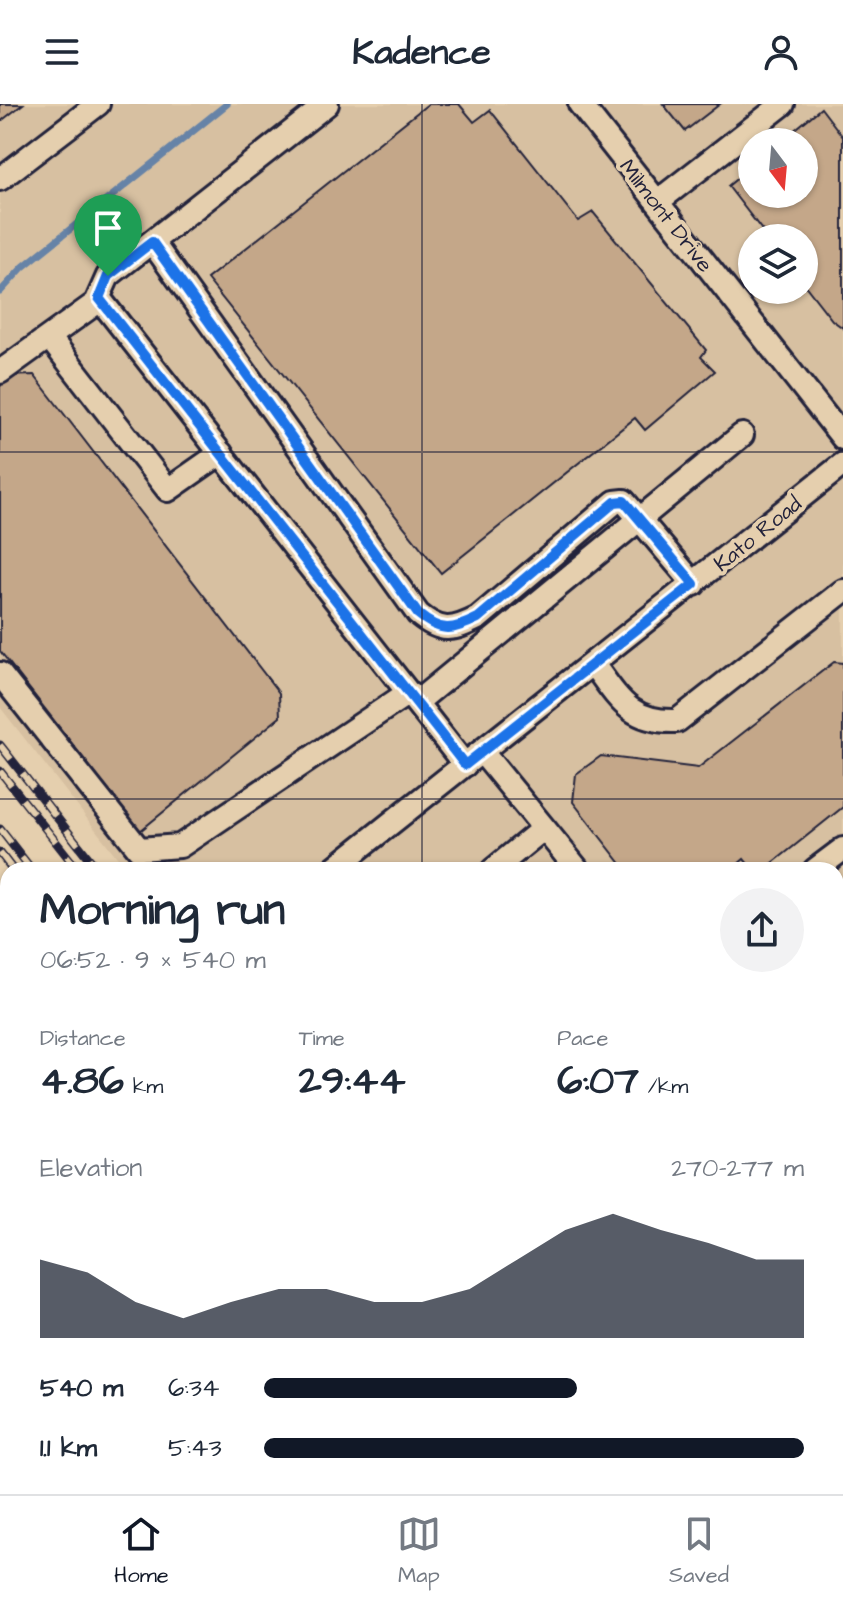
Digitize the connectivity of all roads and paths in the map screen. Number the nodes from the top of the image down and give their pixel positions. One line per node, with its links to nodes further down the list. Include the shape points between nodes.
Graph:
1 (98, 104): 5 (street)
2 (327, 104): 7 (street)
3 (580, 104): 6 (street, Milmont Drive)
4 (783, 104): 6 (street)
5 (0, 179)
6 (657, 202): 12 (street, Milmont Drive)
7 (152, 242): 8 (street, via 108,276); 15 (street, via 409,602 433,627 459,628 478,618 615,502 624,501)
8 (99, 298): 9 (street); 13 (street)
9 (49, 337): 10 (street); 13 (street, via 168,490)
10 (0, 372)
11 (742, 435): 15 (street)
12 (843, 438)
13 (221, 453): 20 (street)
14 (843, 464): 16 (street, Kato Road)
15 (641, 519): 16 (street); 20 (street, via 423,697)
16 (694, 584): 18 (street, Kato Road)
17 (843, 591): 18 (street, via 677,721 642,718 621,703)
18 (593, 664): 21 (street, Kato Road)
19 (0, 674): 20 (street, via 139,849 180,846 402,697)
20 (413, 697): 21 (street)
21 (474, 758): 22 (street); 24 (street, Kato Road)
22 (544, 828): 25 (street); 26 (street)
23 (843, 849): 27 (street)
24 (342, 862)
25 (503, 862)
26 (572, 862)
27 (826, 862)

